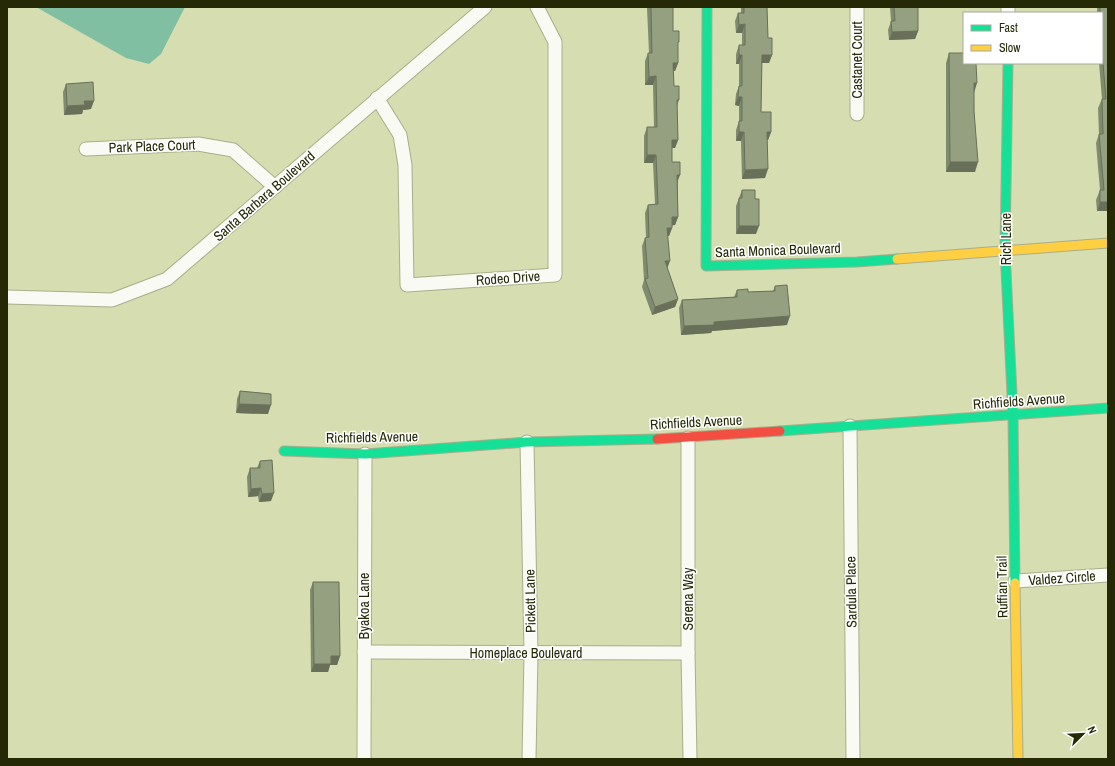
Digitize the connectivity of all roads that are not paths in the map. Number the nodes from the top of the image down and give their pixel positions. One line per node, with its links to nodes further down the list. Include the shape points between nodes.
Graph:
1 (485, 7): 6 (street, Santa Barbara Boulevard)
2 (537, 7): 6 (street, Rodeo Drive, via 555,42 555,275 407,285 405,165 400,135)
3 (707, 7): 11 (street, Santa Monica Boulevard, via 706,266 857,262)
4 (857, 7): 7 (street, Castanet Court)
5 (1008, 64): 11 (street, Rich Lane)
6 (377, 98): 9 (street, Santa Barbara Boulevard)
7 (857, 114)
8 (86, 149): 9 (street, Park Place Court, via 198,144 233,150)
9 (275, 187): 12 (street, Santa Barbara Boulevard, via 166,278 112,300)
10 (1108, 243): 11 (street, Santa Monica Boulevard)
11 (1005, 250): 14 (street, Rich Lane)
12 (7, 297)
13 (1108, 408): 14 (street, Richfields Avenue)
14 (1013, 415): 15 (street, Richfields Avenue); 21 (street, Ruffian Trail)
15 (850, 426): 16 (street, Richfields Avenue); 28 (street, Sardula Place)
16 (688, 438): 17 (street, Richfields Avenue); 24 (street, Serena Way)
17 (527, 442): 19 (street, Richfields Avenue); 23 (street, Pickett Lane)
18 (284, 451): 19 (street, Richfields Avenue)
19 (365, 454): 22 (street, Byakoa Lane)
20 (1108, 575): 21 (street, Valdez Circle)
21 (1016, 580): 29 (street, Ruffian Trail)
22 (364, 652): 23 (street, Homeplace Boulevard); 25 (street, Byakoa Lane)
23 (531, 653): 24 (street, Homeplace Boulevard); 26 (street, Pickett Lane)
24 (688, 653): 27 (street, Serena Way)
25 (364, 759)
26 (529, 759)
27 (690, 759)
28 (853, 759)
29 (1018, 759)

